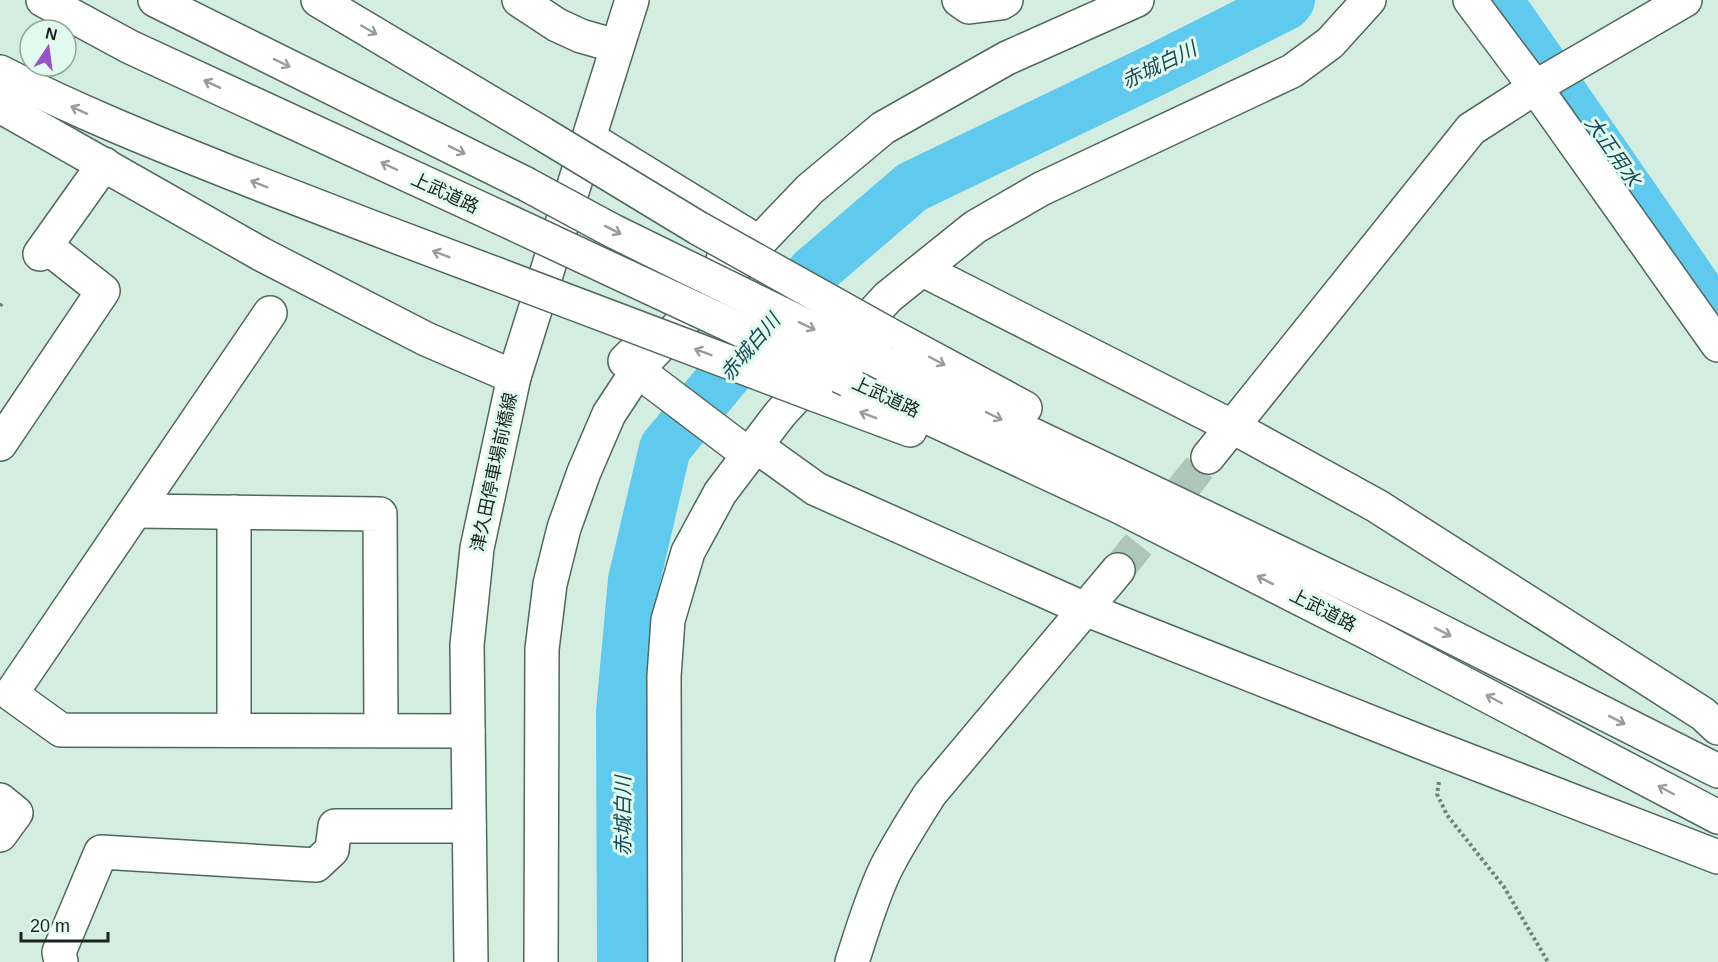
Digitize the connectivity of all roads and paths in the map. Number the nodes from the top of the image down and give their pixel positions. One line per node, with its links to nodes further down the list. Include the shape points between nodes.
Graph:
1 (43, 0): 28 (main road, 上武道路, one-way to 1, bridge, via 130,47)
2 (155, 0): 21 (main road, 上武道路, one-way to 21, bridge, via 613,231)
3 (318, 0): 21 (main road, one-way to 21, bridge, via 698,228)
4 (519, 0): 12 (main road, via 556,25)
5 (632, 0): 12 (main road, 津久田停車場前橋線)
6 (959, 0): 7 (main road, via 969,7)
7 (1006, 0)
8 (1137, 0): 22 (main road, via 1007,58 883,128 810,189)
9 (1369, 0): 18 (main road, via 1330,43 1292,71 1041,189 975,227)
10 (1470, 0): 14 (main road)
11 (1685, 0): 14 (main road)
12 (616, 46): 16 (main road, 津久田停車場前橋線)
13 (0, 72): 28 (main road, one-way to 13, bridge, via 338,215 92,116)
14 (1540, 84): 20 (main road); 24 (main road, via 1471,129)
15 (0, 106): 17 (main road)
16 (589, 138): 22 (main road, via 747,235 625,361); 23 (main road, 津久田停車場前橋線)
17 (104, 164): 23 (main road, via 345,298); 25 (main road, via 43,250 103,291)
18 (923, 270): 24 (main road); 26 (main road, via 888,297)
19 (270, 313): 29 (main road)
20 (1718, 345)
21 (885, 348): 39 (main road, 上武道路, one-way to 39)
22 (641, 372): 26 (main road); 47 (main road, via 609,414 584,472 550,584 542,649)
23 (514, 377): 37 (main road, 津久田停車場前橋線, via 477,548 467,645)
24 (1233, 427): 27 (main road); 34 (main road, via 1377,506 1703,714)
25 (0, 444)
26 (747, 449): 32 (main road, via 816,489); 48 (main road, via 688,552 668,620 664,676)
27 (1208, 457)
28 (1120, 507): 41 (main road, 上武道路, one-way to 28, via 1372,634)
29 (136, 511): 30 (main road); 33 (main road)
30 (234, 512): 35 (main road); 36 (main road, via 380,514)
31 (1118, 570): 32 (main road)
32 (1085, 609): 38 (main road); 49 (main road, via 930,794 884,872)
33 (5, 703): 35 (main road, via 61,730)
34 (1718, 728)
35 (234, 730): 36 (main road)
36 (381, 730): 37 (main road)
37 (468, 730): 42 (main road, 津久田停車場前橋線)
38 (1444, 752): 44 (main road); 50 (path, via 1437,794 1447,815 1504,887)
39 (1718, 771)
40 (0, 800): 43 (main road, via 16,813)
41 (1718, 817)
42 (469, 826): 45 (main road, via 335,826 332,850 316,865 101,852 59,952); 46 (main road, 津久田停車場前橋線)
43 (0, 835)
44 (1718, 857)
45 (61, 962)
46 (471, 962)
47 (541, 962)
48 (665, 962)
49 (852, 962)
50 (1548, 962)

